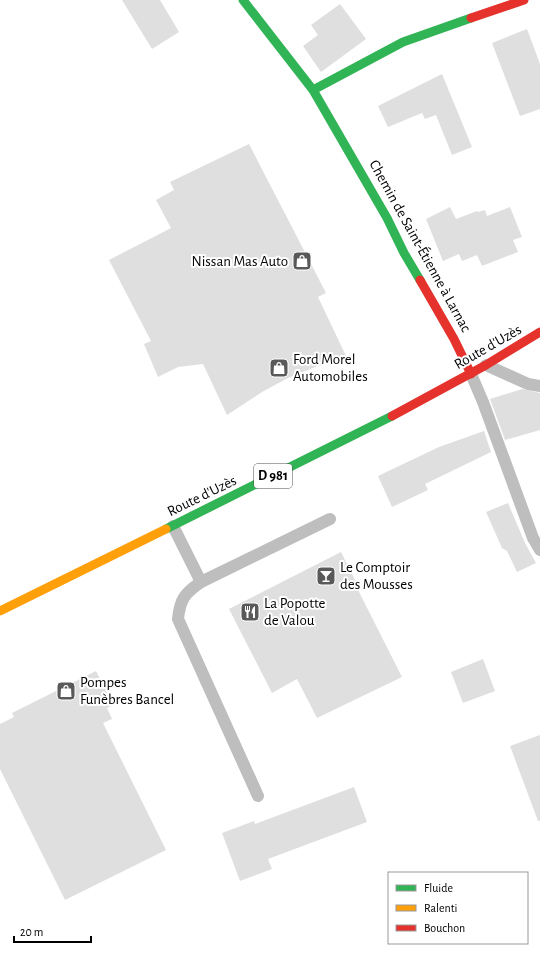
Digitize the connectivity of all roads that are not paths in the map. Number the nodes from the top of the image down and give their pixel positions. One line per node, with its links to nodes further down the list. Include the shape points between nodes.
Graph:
1 (243, 0): 3 (street, Chemin de Saint-Étienne à Larnac)
2 (524, 0): 3 (street, via 403,42)
3 (313, 90): 6 (street, Chemin de Saint-Étienne à Larnac, via 387,218)
4 (540, 332): 5 (street, Route d'Uzès / D 981)
5 (486, 365): 6 (street, Route d'Uzès / D 981); 7 (lane, via 528,384)
6 (471, 374): 9 (street, Route d'Uzès / D 981, via 411,407); 10 (lane, Chemin de Saint-Étienne à Larnac, via 533,538)
7 (540, 386)
8 (330, 519): 11 (lane)
9 (173, 526): 11 (lane); 12 (street, Route d'Uzès / D 981)
10 (540, 550)
11 (201, 582): 13 (lane, via 188,591 179,606 178,619)
12 (0, 611)
13 (258, 796)

